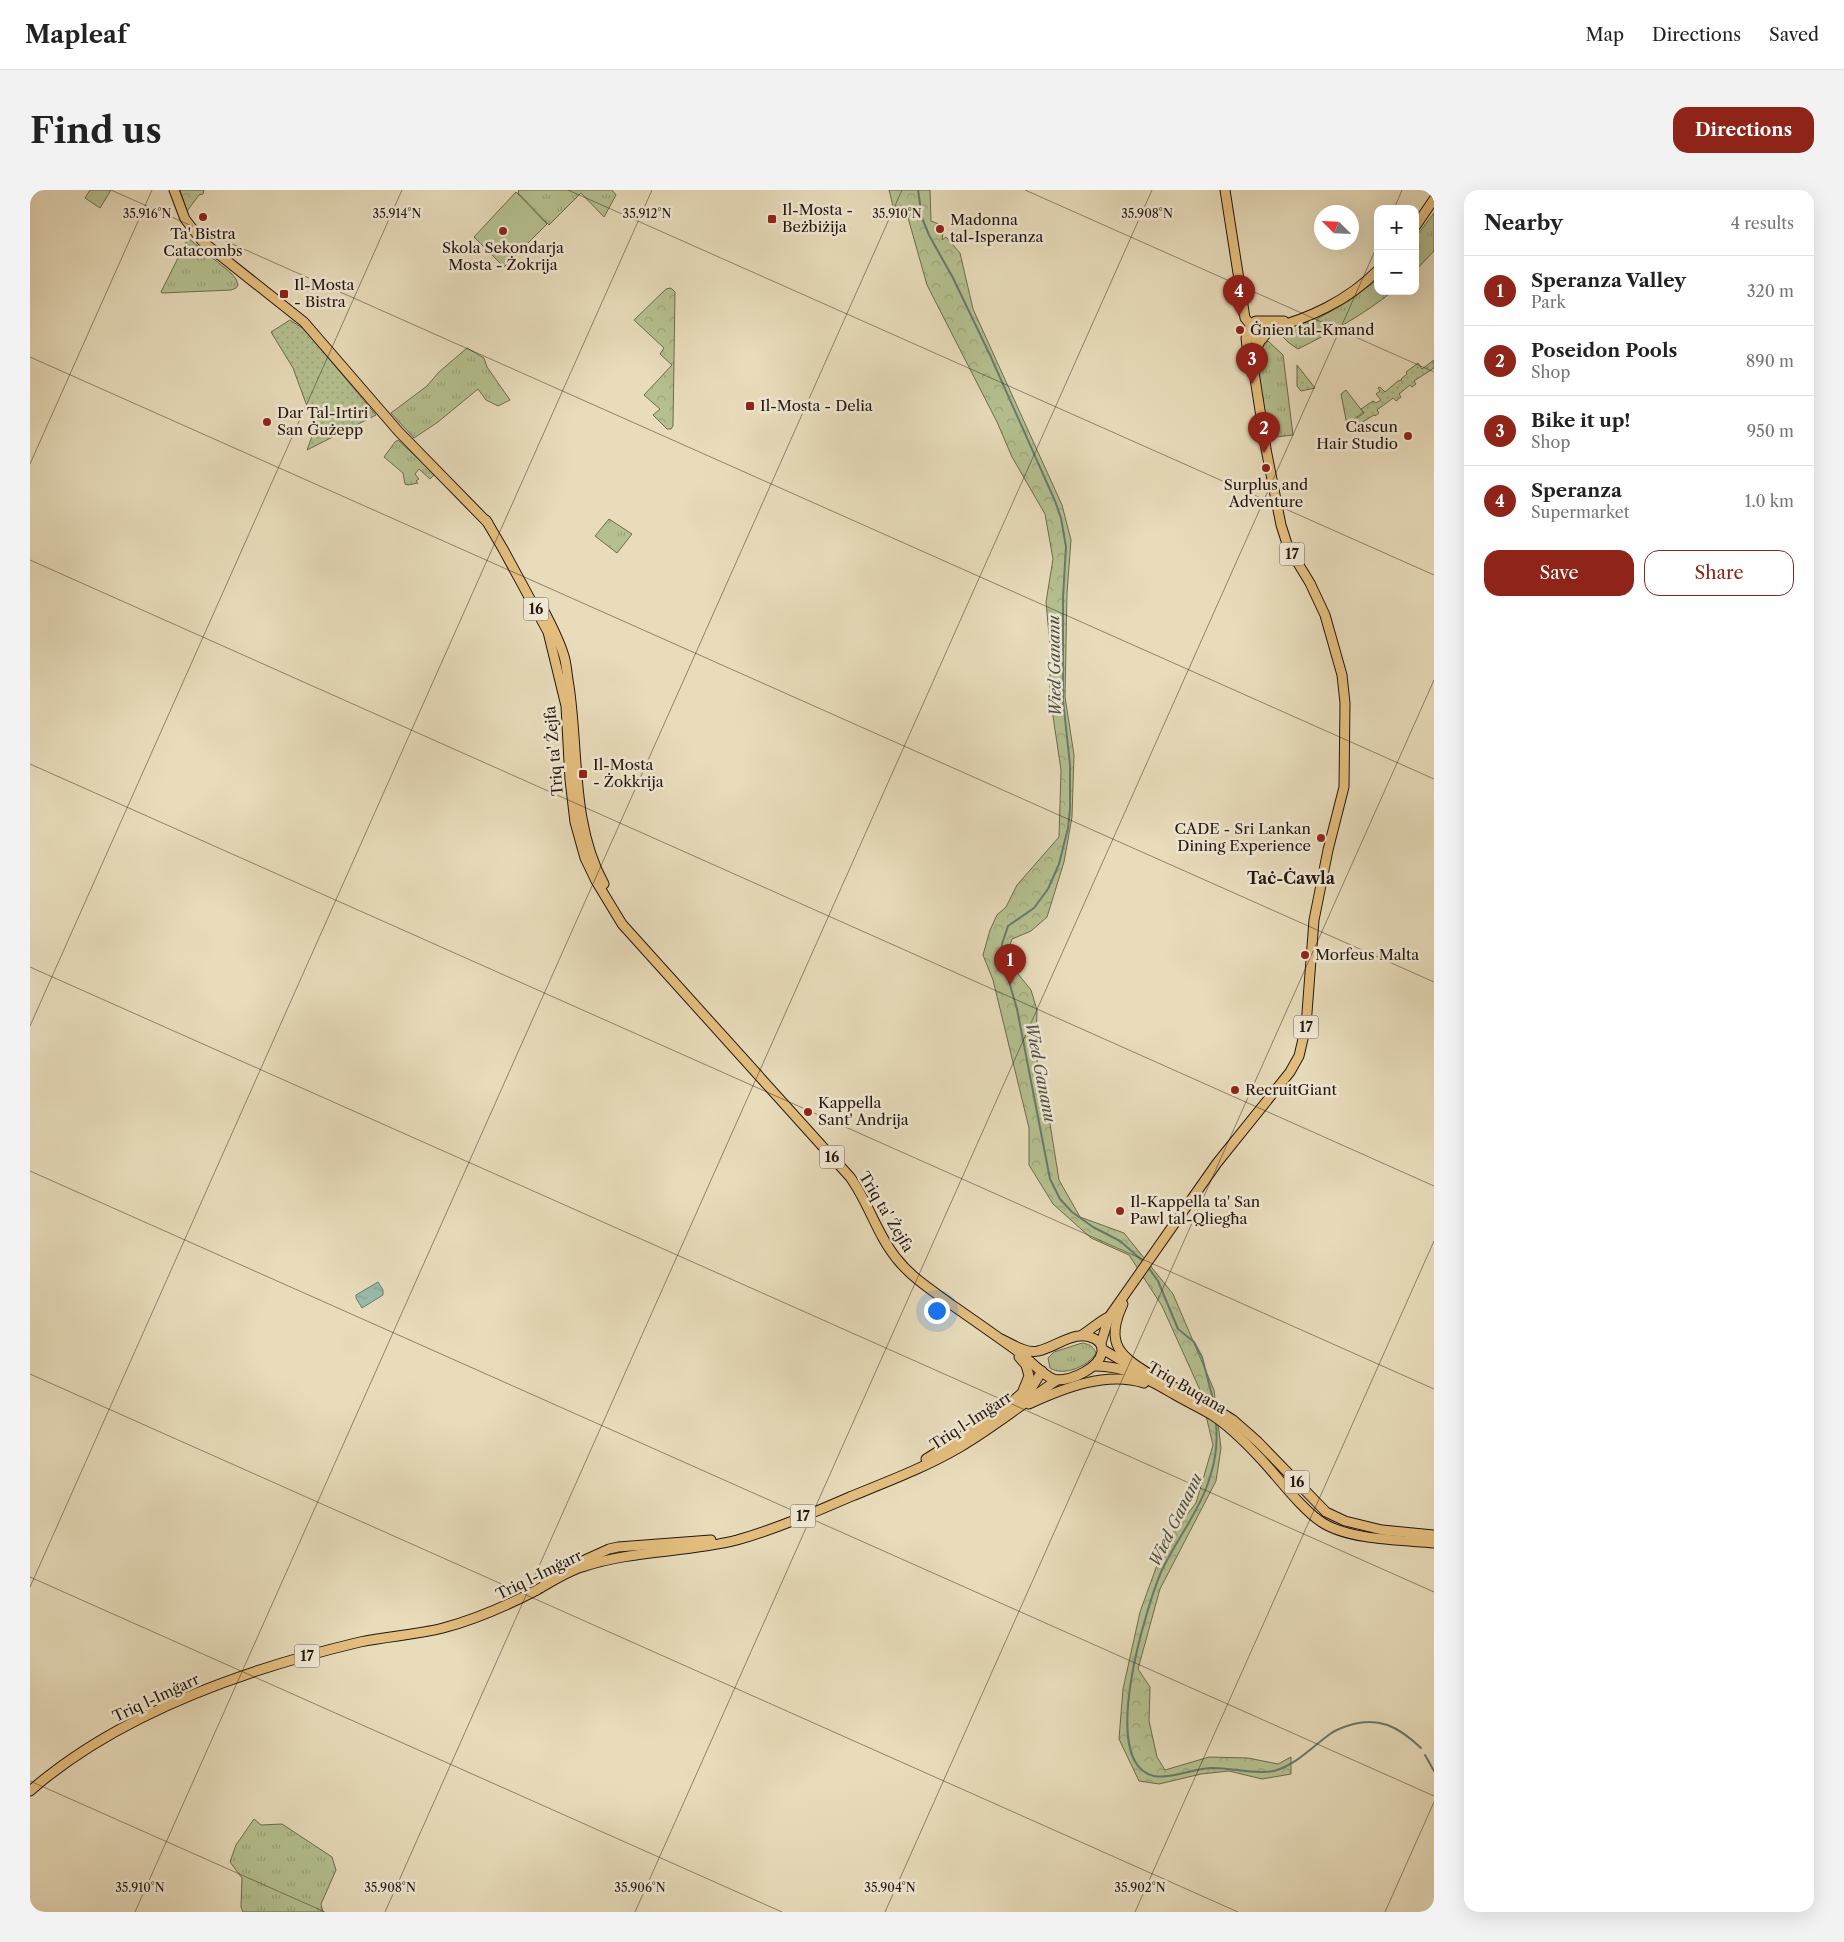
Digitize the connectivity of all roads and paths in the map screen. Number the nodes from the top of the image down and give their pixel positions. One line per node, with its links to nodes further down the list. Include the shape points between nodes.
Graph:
1 (174, 190): 10 (main road, Triq ta' Żejfa / 16, via 185,219 202,240 304,322 400,432 504,541 549,620 564,656)
2 (1225, 190): 7 (main road, 17)
3 (1434, 198): 4 (main road)
4 (1419, 221)
5 (1374, 273): 6 (main road, via 1348,295 1308,317)
6 (1264, 325): 7 (main road, via 1256,321); 8 (main road, via 1265,336)
7 (1249, 329): 8 (main road, via 1253,339); 9 (main road, 17, via 1246,338)
8 (1261, 339): 9 (main road, 17, via 1255,352)
9 (1254, 372): 14 (main road, 17, via 1280,525 1288,547 1325,615 1342,675 1344,787 1314,920 1306,1026 1299,1056 1290,1072 1217,1163)
10 (568, 703): 11 (main road, Triq ta' Żejfa / 16); 12 (main road, Triq ta' Żejfa / 16)
11 (572, 716): 12 (main road); 13 (main road, Triq ta' Żejfa / 16, via 578,787 591,855 618,910)
12 (567, 727): 13 (main road, Triq ta' Żejfa / 16, via 575,822 585,858 622,924)
13 (664, 971): 17 (main road, Triq ta' Żejfa / 16, via 850,1177 883,1238 905,1268)
14 (1132, 1286): 15 (main road, 17); 23 (main road, via 1121,1308 1114,1340 1121,1353)
15 (1109, 1317): 16 (main road, 17); 18 (main road, 17)
16 (1082, 1335): 18 (main road, 16, via 1094,1338); 19 (main road, 16)
17 (999, 1338): 19 (main road, Triq ta' Żejfa / 16, via 1030,1350); 21 (main road, Triq ta' Żejfa / 16); 25 (main road, via 1022,1360 1029,1376 1022,1393)
18 (1101, 1346): 20 (main road, via 1100,1359); 23 (main road, Triq Buqana / 16, via 1128,1365)
19 (1042, 1349): 21 (main road, via 1038,1359)
20 (1095, 1366): 22 (main road, 16); 24 (main road, Triq Buqana / 16, via 1126,1370)
21 (1040, 1369): 22 (main road, 16); 25 (main road, Triq l-Imġarr / 17, via 1022,1398)
22 (1057, 1380): 26 (main road, Triq l-Imġarr / 17)
23 (1159, 1380): 27 (main road, Triq Buqana / 16, via 1223,1413 1258,1442 1326,1512 1345,1521 1382,1530)
24 (1171, 1393): 26 (main road, via 1130,1380 1105,1379 1087,1383 1026,1406); 28 (main road, Triq Buqana / 16, via 1225,1425 1322,1523 1346,1532)
25 (998, 1414): 29 (main road, Triq l-Imġarr / 17, via 923,1461 769,1523 712,1540 618,1547)
26 (961, 1446): 30 (main road, Triq l-Imġarr / 17, via 926,1465 750,1536 712,1546)
27 (1434, 1535)
28 (1434, 1543)
29 (603, 1553): 30 (main road, via 607,1556 632,1551); 31 (main road, Triq l-Imġarr / 17, via 475,1614 308,1649 168,1700 75,1750)
30 (635, 1554): 32 (main road, Triq l-Imġarr / 17, via 581,1567 477,1618 440,1629 364,1641 313,1654 184,1698 79,1752)
31 (30, 1783)
32 (30, 1791)

